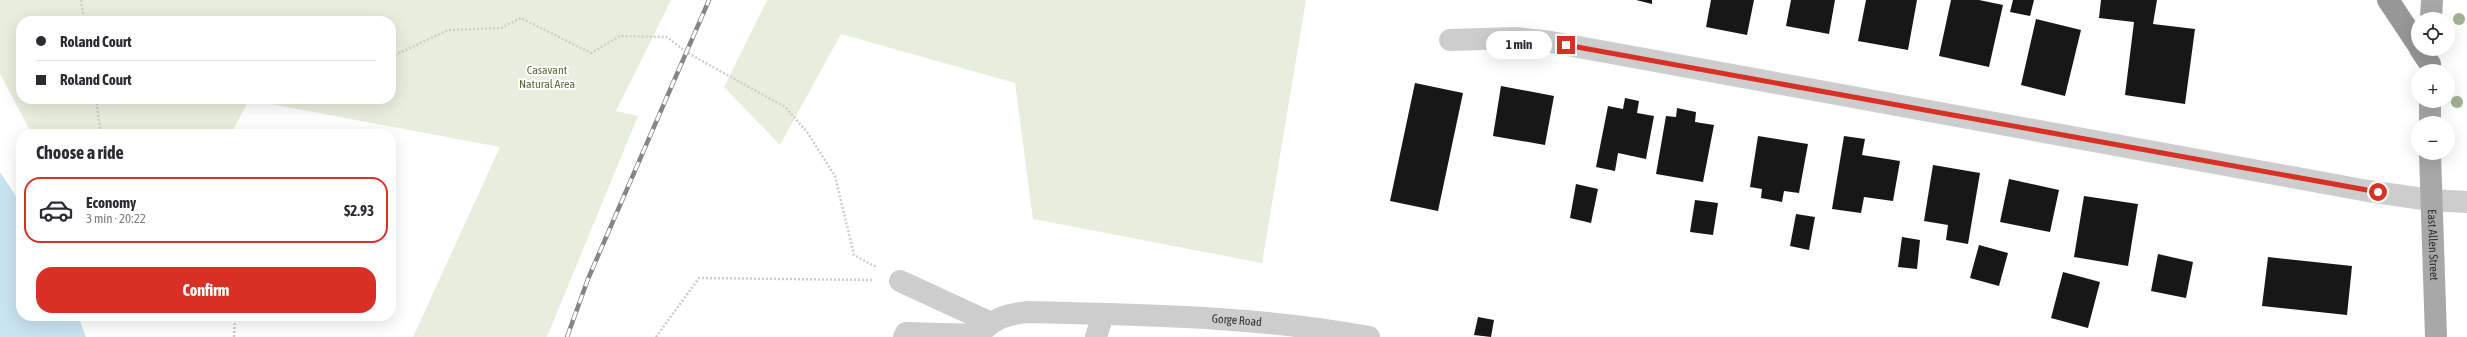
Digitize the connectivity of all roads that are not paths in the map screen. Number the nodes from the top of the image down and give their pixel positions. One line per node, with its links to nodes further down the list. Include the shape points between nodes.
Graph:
1 (2388, 0): 4 (highway)
2 (2432, 0): 3 (main road)
3 (2431, 12)
4 (2411, 34)
5 (1450, 40): 7 (street, via 1516,38 1551,42 2368,191)
6 (2430, 160): 7 (main road, East Allen Street)
7 (2430, 200): 8 (street); 15 (main road, East Allen Street)
8 (2467, 202)
9 (900, 281): 11 (street)
10 (1103, 314): 11 (street, Gorge Road, via 1008,314); 13 (street); 14 (street, Gorge Road, via 1276,323)
11 (982, 332): 12 (street, via 906,333)
12 (904, 337)
13 (1096, 337)
14 (1369, 337)
15 (2436, 337)

